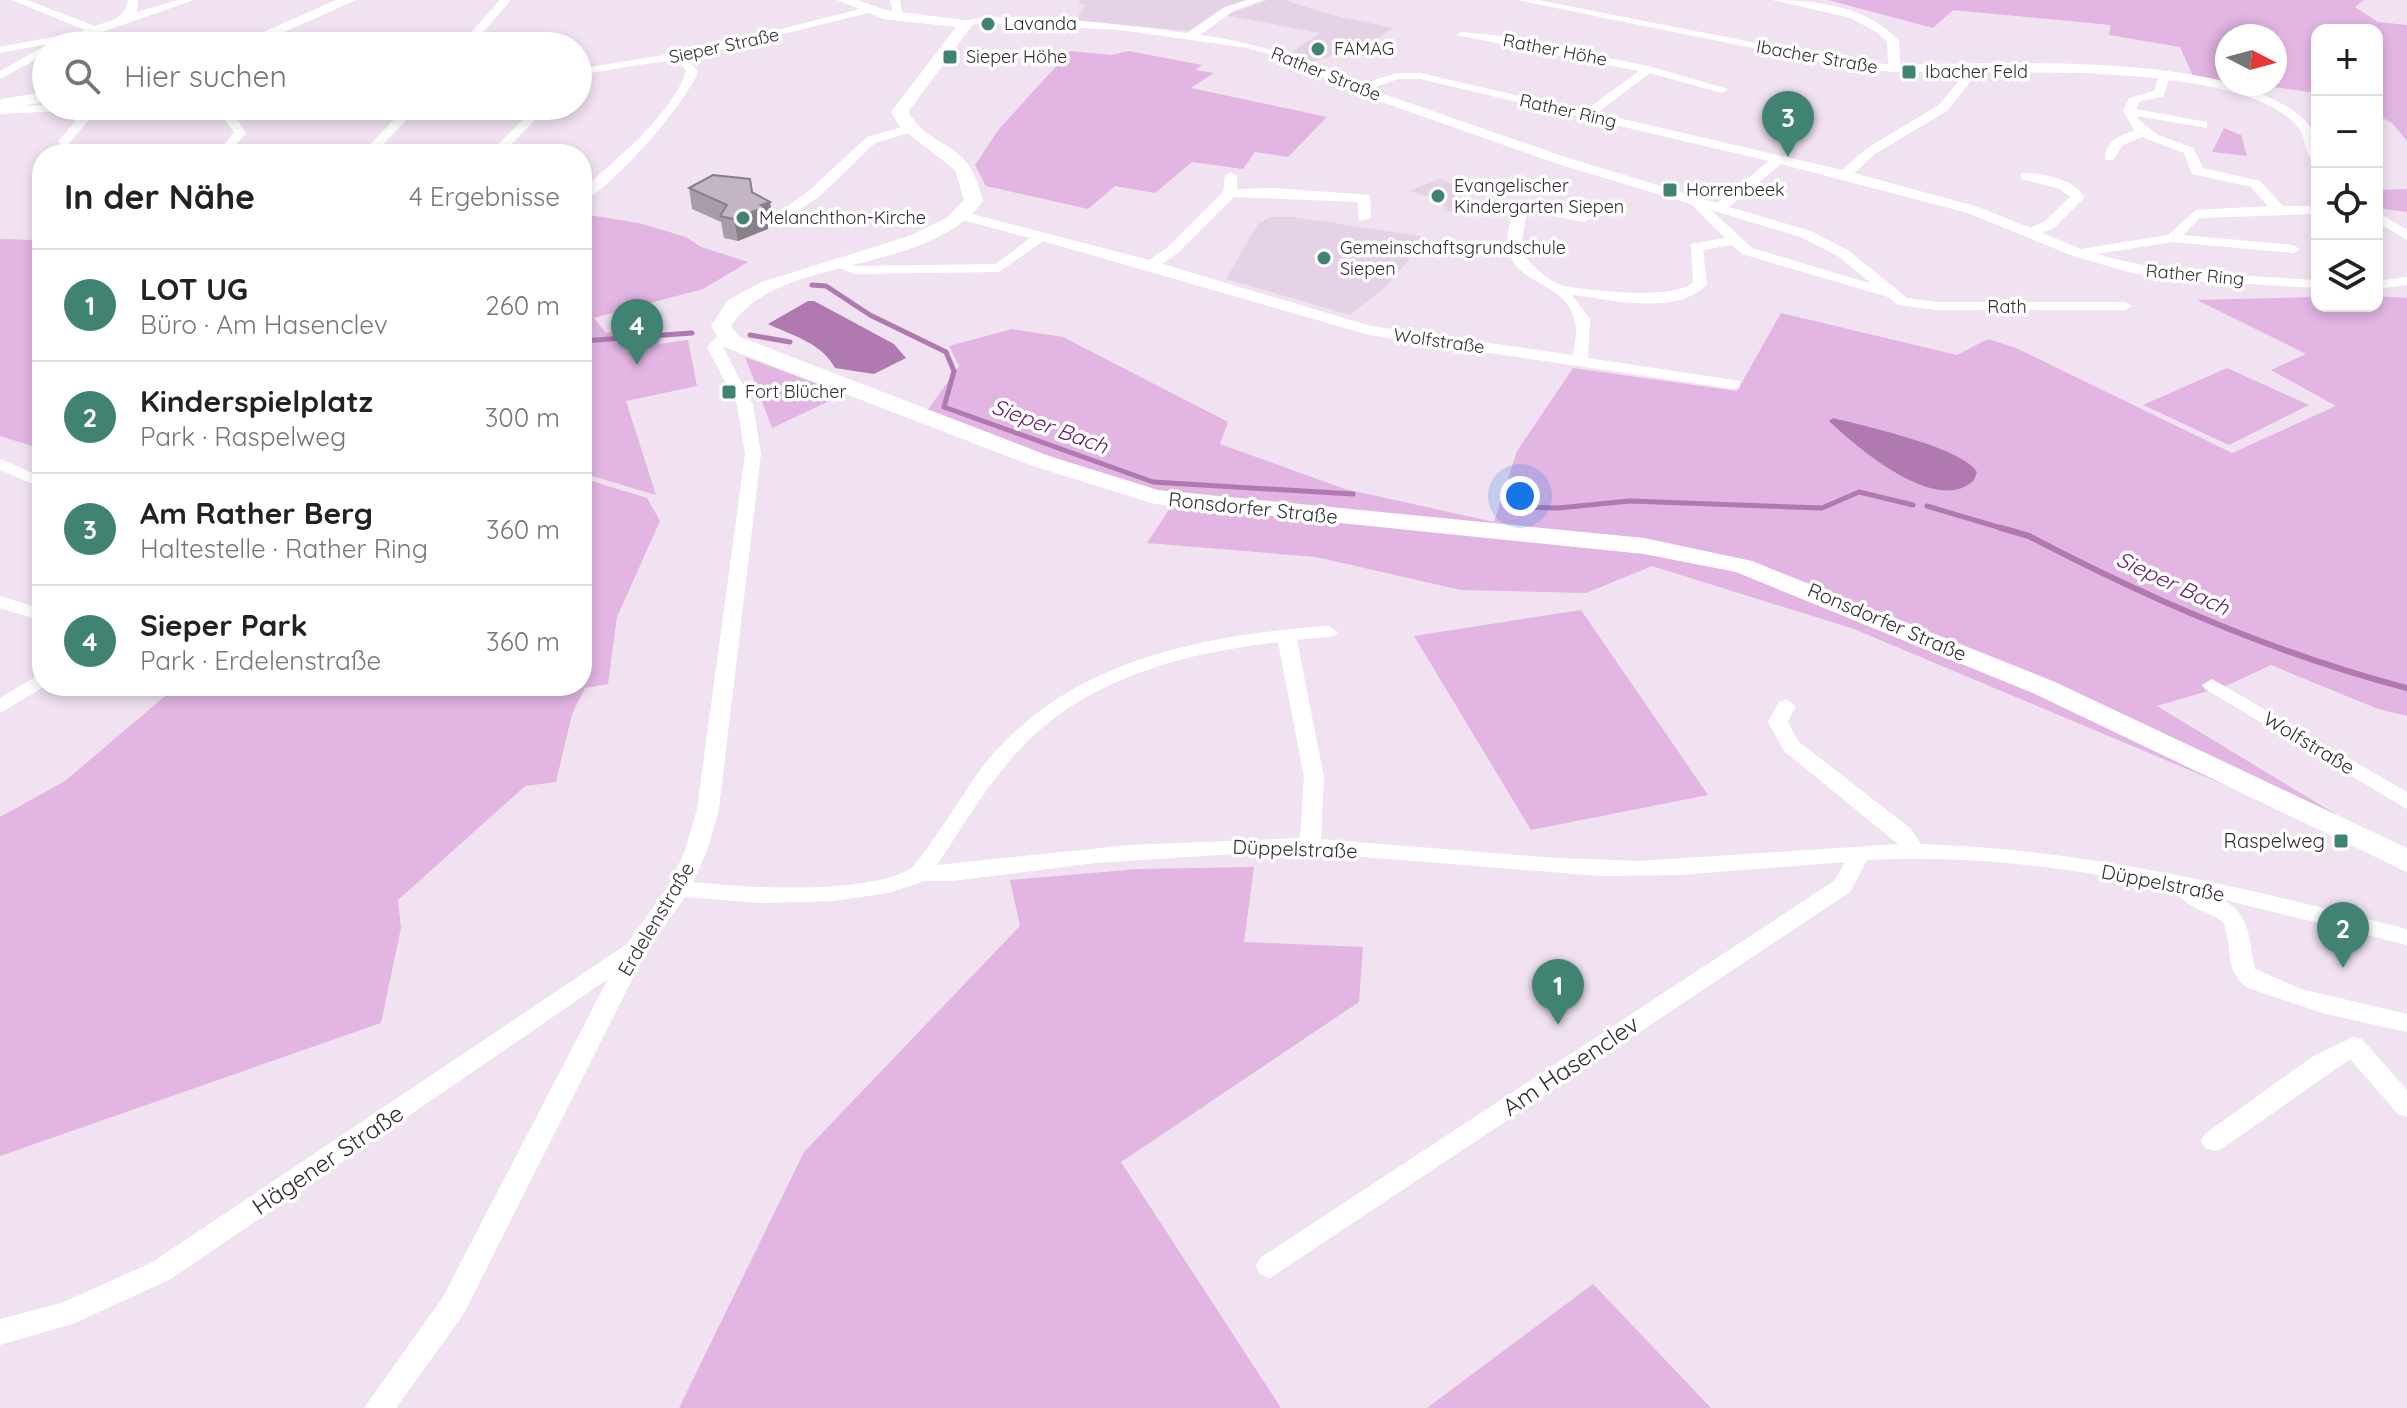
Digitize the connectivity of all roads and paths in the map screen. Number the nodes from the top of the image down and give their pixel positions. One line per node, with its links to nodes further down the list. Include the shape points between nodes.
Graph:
1 (17, 0): 15 (street)
2 (133, 0): 13 (street)
3 (189, 0): 13 (street)
4 (349, 0): 17 (main road)
5 (506, 0): 18 (street)
6 (844, 0): 11 (main road)
7 (895, 0): 12 (street)
8 (1258, 0): 19 (street, via 1229,9)
9 (1522, 0): 26 (street, Ibacher Straße, via 1832,62)
10 (1777, 0): 26 (street, via 1845,14 1881,29 1893,41)
11 (868, 10): 12 (main road); 23 (street, Sieper Straße)
12 (899, 17): 14 (main road)
13 (125, 19): 15 (street)
14 (965, 23): 19 (street, Rather Straße, via 1067,24); 44 (main road, via 900,107 900,117)
15 (94, 30): 16 (street)
16 (89, 32)
17 (273, 32)
18 (477, 32)
19 (1192, 35): 31 (street, Rather Straße, via 1274,52)
20 (1462, 35): 25 (street, Rather Höhe)
21 (32, 44): 22 (street)
22 (0, 50)
23 (680, 56): 27 (street, Sieper Straße); 56 (street, via 692,71 688,86)
24 (32, 57): 30 (street)
25 (1648, 69): 32 (street, Rather Höhe); 38 (street, Rather Höhe)
26 (1894, 69): 28 (street, Ibacher Straße)
27 (592, 70)
28 (1963, 70): 29 (street, Ibacher Straße); 53 (street, via 1968,77 1943,108 1871,151)
29 (2165, 75): 37 (street, via 2159,94 2135,98); 50 (street, via 2226,86 2283,109 2306,129)
30 (0, 76)
31 (1357, 89): 38 (street, Rather Ring, via 1415,75); 58 (street, Rather Straße)
32 (1722, 89)
33 (32, 99): 34 (main road)
34 (0, 104)
35 (32, 109): 36 (street)
36 (0, 110)
37 (2129, 111): 43 (street); 45 (street)
38 (1587, 115): 52 (street, Rather Ring)
39 (82, 120): 46 (street)
40 (231, 120): 47 (street, via 240,133)
41 (400, 120): 48 (street)
42 (529, 120): 49 (street)
43 (2203, 125)
44 (912, 128): 62 (street, via 871,140 815,193); 63 (main road, via 970,176 973,200)
45 (2144, 133): 51 (street, via 2128,135 2113,146); 60 (street, via 2190,151 2194,167 2203,174 2255,184)
46 (64, 142)
47 (230, 144)
48 (377, 144)
49 (505, 144)
50 (2311, 144)
51 (2109, 157)
52 (1780, 158): 53 (street, Rather Ring); 59 (street)
53 (1845, 175): 67 (street, Rather Ring, via 1973,210)
54 (1231, 176): 57 (street)
55 (2026, 176): 67 (street, via 2065,186 2077,198 2049,225)
56 (592, 188)
57 (1230, 193): 64 (street, via 1365,198); 75 (street)
58 (1694, 202): 59 (street, Rather Straße); 71 (street, Rath)
59 (1719, 208): 80 (street, Rath, via 1820,240 1870,273)
60 (2279, 210): 61 (street); 70 (street, via 2196,214)
61 (2311, 210)
62 (782, 215)
63 (964, 216): 68 (street, Wolfstraße); 74 (main road, via 920,239)
64 (1364, 218)
65 (1584, 218): 79 (street, via 1521,207 1517,256)
66 (2383, 220): 69 (street)
67 (2031, 233): 73 (street, Rather Ring)
68 (1041, 236): 74 (street, via 999,268 855,270); 75 (street, Wolfstraße)
69 (2407, 236)
70 (2172, 238): 72 (street); 73 (street)
71 (1736, 240): 79 (street, via 1703,244 1695,251 1700,284 1688,294 1658,298); 80 (street, Rath, via 1747,251 1776,262)
72 (2293, 249)
73 (2078, 253): 77 (street, Rather Ring, via 2177,276)
74 (836, 264): 82 (main road, via 734,303 721,321)
75 (1151, 265): 83 (street, Wolfstraße, via 1369,330)
76 (2407, 281): 78 (street)
77 (2311, 284)
78 (2383, 284)
79 (1558, 290): 83 (street, via 1584,317)
80 (1891, 294): 81 (street, Rath, via 1903,302 1936,306)
81 (2125, 306)
82 (725, 336): 99 (main road, Ronsdorfer Straße, via 923,417 1155,497 1644,546 1743,566 2045,688); 102 (street, Erdelenstraße, via 715,347 745,405 752,476 708,809)
83 (1579, 362): 84 (street, Wolfstraße)
84 (1734, 384)
85 (0, 464): 86 (street)
86 (32, 478)
87 (0, 602): 88 (street)
88 (32, 612)
89 (1328, 632): 90 (street)
90 (1286, 634): 96 (street, via 1313,762); 100 (street, via 1163,657 1060,705 1001,756)
91 (2212, 685): 95 (street, Wolfstraße)
92 (32, 686): 94 (street)
93 (1786, 706): 97 (street, via 1778,722 1791,746 1902,833)
94 (0, 707)
95 (2407, 802)
96 (1310, 846): 98 (street, Düppelstraße, via 1608,869); 100 (street, Düppelstraße, via 1063,857)
97 (1915, 851): 98 (street, Düppelstraße); 101 (street, Düppelstraße, via 2066,864)
98 (1860, 854): 110 (street, Am Hasenclev, via 1842,886)
99 (2407, 861)
100 (920, 874): 102 (street, Düppelstraße, via 896,884 793,898)
101 (2169, 883): 103 (street, Düppelstraße); 105 (street, via 2180,893 2232,914 2240,927 2247,975)
102 (679, 888): 104 (street, Erdelenstraße)
103 (2407, 937)
104 (636, 948): 111 (street, Hägener Straße, via 161,1271 65,1314); 112 (street, Erdelenstraße, via 453,1306)
105 (2361, 1015): 106 (street); 107 (street, via 2364,1028)
106 (2407, 1023)
107 (2353, 1046): 108 (street); 109 (street)
108 (2407, 1107)
109 (2214, 1141)
110 (1270, 1266)
111 (0, 1332)
112 (379, 1408)

